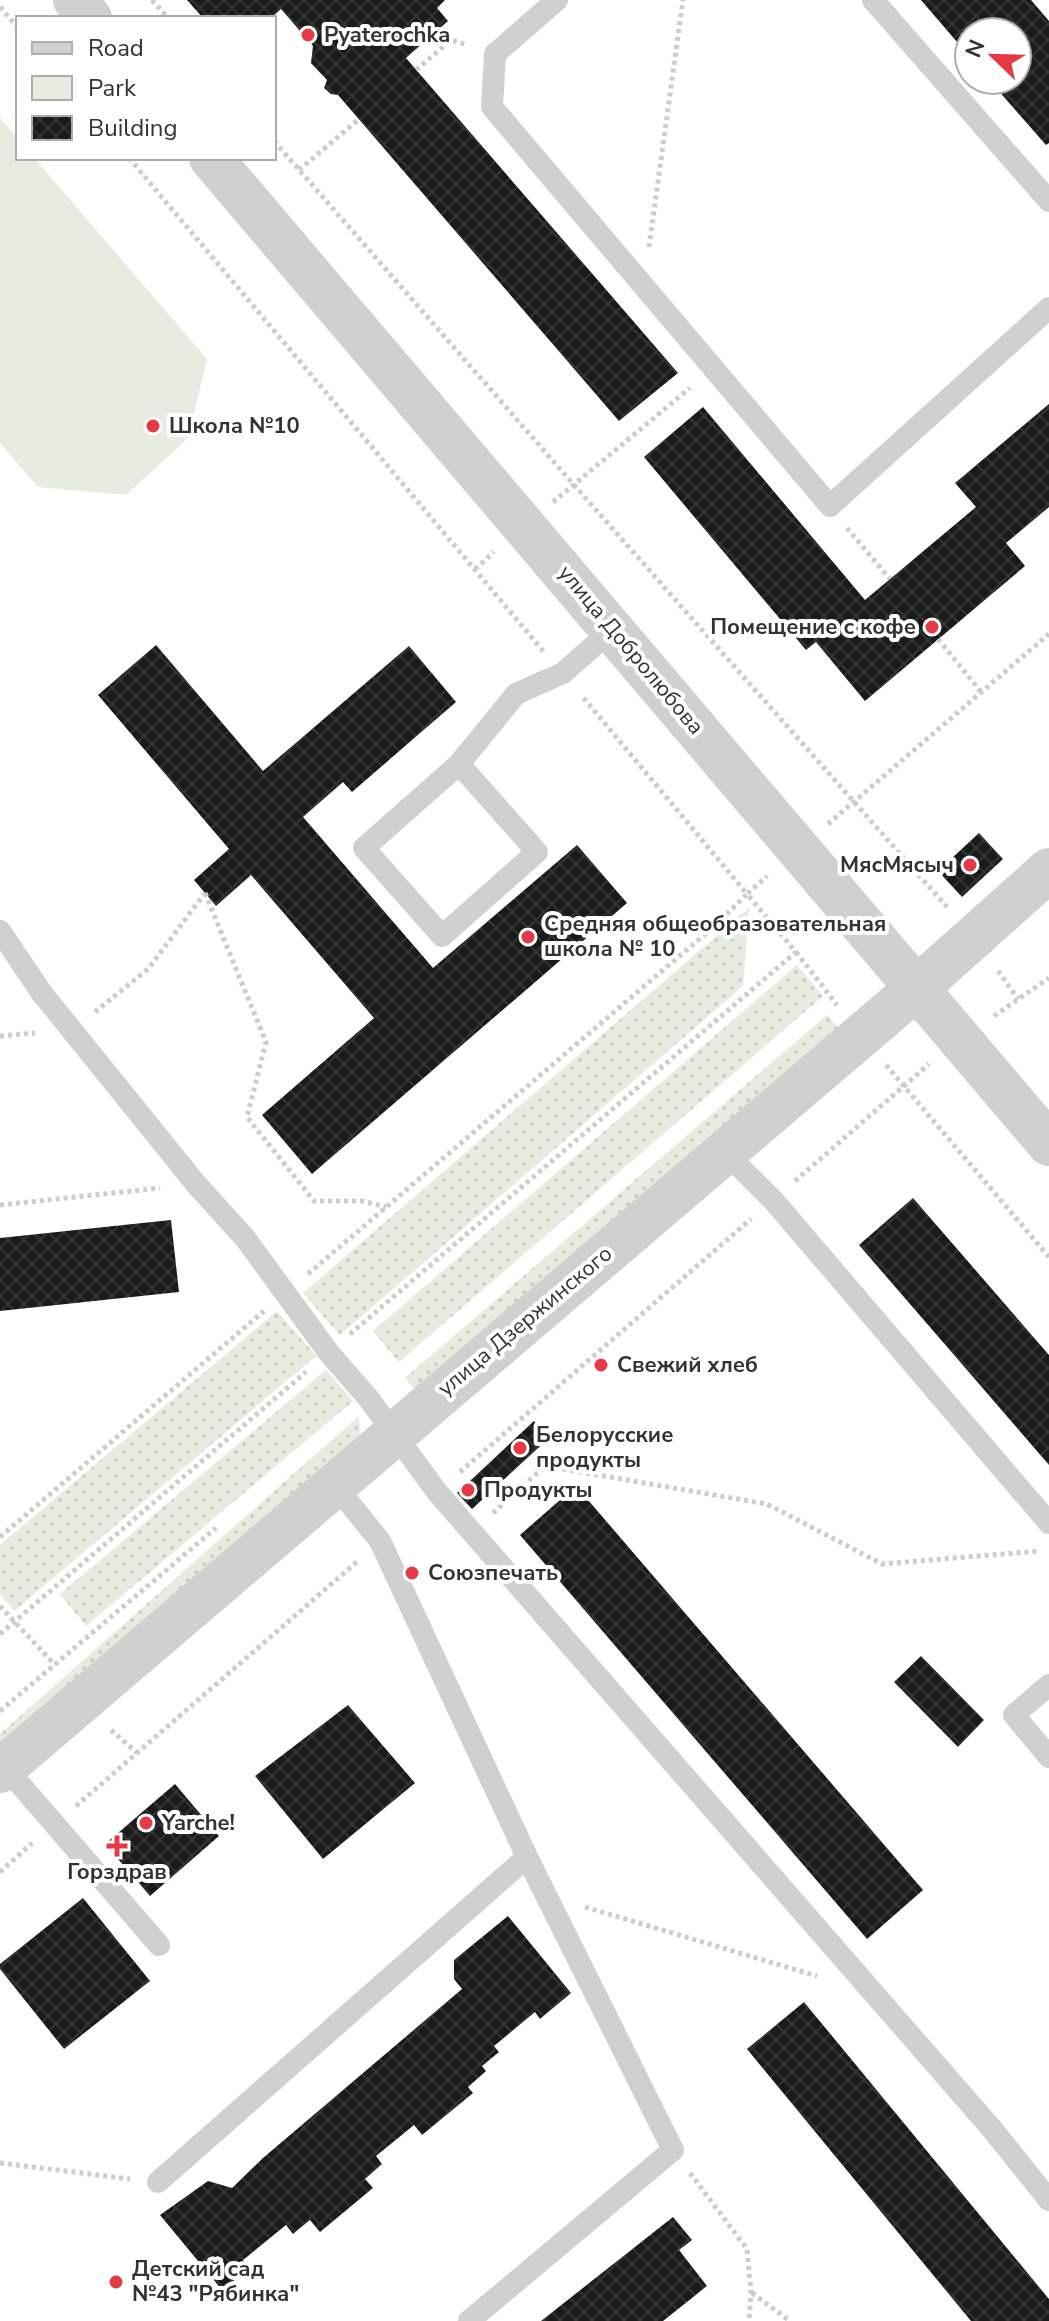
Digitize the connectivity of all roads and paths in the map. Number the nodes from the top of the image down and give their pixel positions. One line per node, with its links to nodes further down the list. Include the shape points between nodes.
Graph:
1 (75, 0): 7 (street)
2 (152, 0): 8 (path)
3 (557, 0): 10 (lane)
4 (683, 0): 18 (path)
5 (873, 0): 17 (lane)
6 (0, 7): 9 (path)
7 (88, 16)
8 (166, 16)
9 (16, 26)
10 (495, 54): 11 (path, via 451,40); 18 (lane, via 492,107)
11 (416, 70)
12 (359, 119): 16 (path)
13 (276, 143): 16 (path)
14 (131, 160): 24 (path)
15 (213, 160): 23 (street, улица Добролюбова)
16 (299, 170): 21 (path)
17 (1049, 201)
18 (644, 288): 20 (lane)
19 (1049, 308): 22 (lane)
20 (712, 370): 21 (path); 22 (lane)
21 (574, 485): 23 (path); 32 (path)
22 (830, 506): 25 (path)
23 (525, 526): 24 (path); 26 (street, улица Добролюбова)
24 (475, 569): 29 (path)
25 (890, 579)
26 (613, 629): 29 (lane); 41 (street, улица Добролюбова)
27 (1049, 634): 30 (path)
28 (938, 639): 30 (path)
29 (563, 673): 31 (lane, via 516,694); 36 (path)
30 (981, 692): 32 (path)
31 (459, 764): 31 (lane, via 364,848 442,936 537,852)
32 (853, 802): 33 (path); 38 (path)
33 (817, 833)
34 (774, 870): 36 (path)
35 (1049, 870): 38 (street, улица Дзержинского)
36 (747, 894): 39 (path); 53 (path)
37 (0, 931): 50 (lane, via 41,992)
38 (974, 937): 41 (street, улица Дзержинского); 43 (path)
39 (796, 952): 45 (path); 56 (path)
40 (1049, 978): 43 (path)
41 (917, 988): 45 (street, улица Дзержинского); 48 (street, улица Добролюбова)
42 (109, 999): 53 (path, via 149,968 205,893 266,1042 247,1117 314,1201)
43 (1018, 999): 44 (path)
44 (989, 1020)
45 (859, 1036): 47 (path); 49 (street, улица Дзержинского)
46 (940, 1055): 47 (path)
47 (905, 1085): 51 (path); 54 (path)
48 (1049, 1144)
49 (724, 1151): 51 (lane); 57 (street, улица Дзержинского)
50 (196, 1184): 52 (path); 55 (lane)
51 (773, 1200): 59 (path); 60 (lane)
52 (0, 1205)
53 (386, 1207): 55 (path)
54 (1049, 1257)
55 (286, 1292): 56 (lane); 62 (path)
56 (329, 1353): 57 (lane); 65 (path)
57 (396, 1434): 58 (street, улица Дзержинского); 59 (lane)
58 (334, 1484): 63 (lane); 68 (street, улица Дзержинского)
59 (437, 1492): 61 (lane)
60 (1049, 1523)
61 (472, 1533): 64 (path, via 545,1466 767,1504 882,1564); 74 (lane)
62 (0, 1537)
63 (380, 1541): 69 (path); 70 (lane)
64 (1049, 1550)
65 (0, 1634)
66 (1049, 1685): 67 (lane, via 1014,1715)
67 (1049, 1757)
68 (2, 1769): 69 (lane)
69 (55, 1824): 71 (path); 73 (lane)
70 (527, 1857): 72 (lane); 77 (lane)
71 (0, 1872)
72 (546, 1895): 74 (path); 75 (lane)
73 (159, 1945)
74 (873, 1993): 78 (lane)
75 (673, 2150): 79 (path, via 747,2249); 80 (lane)
76 (0, 2163): 77 (path)
77 (158, 2182)
78 (1049, 2200)
79 (751, 2292): 81 (path); 82 (path)
80 (469, 2321)
81 (749, 2321)
82 (790, 2321)

